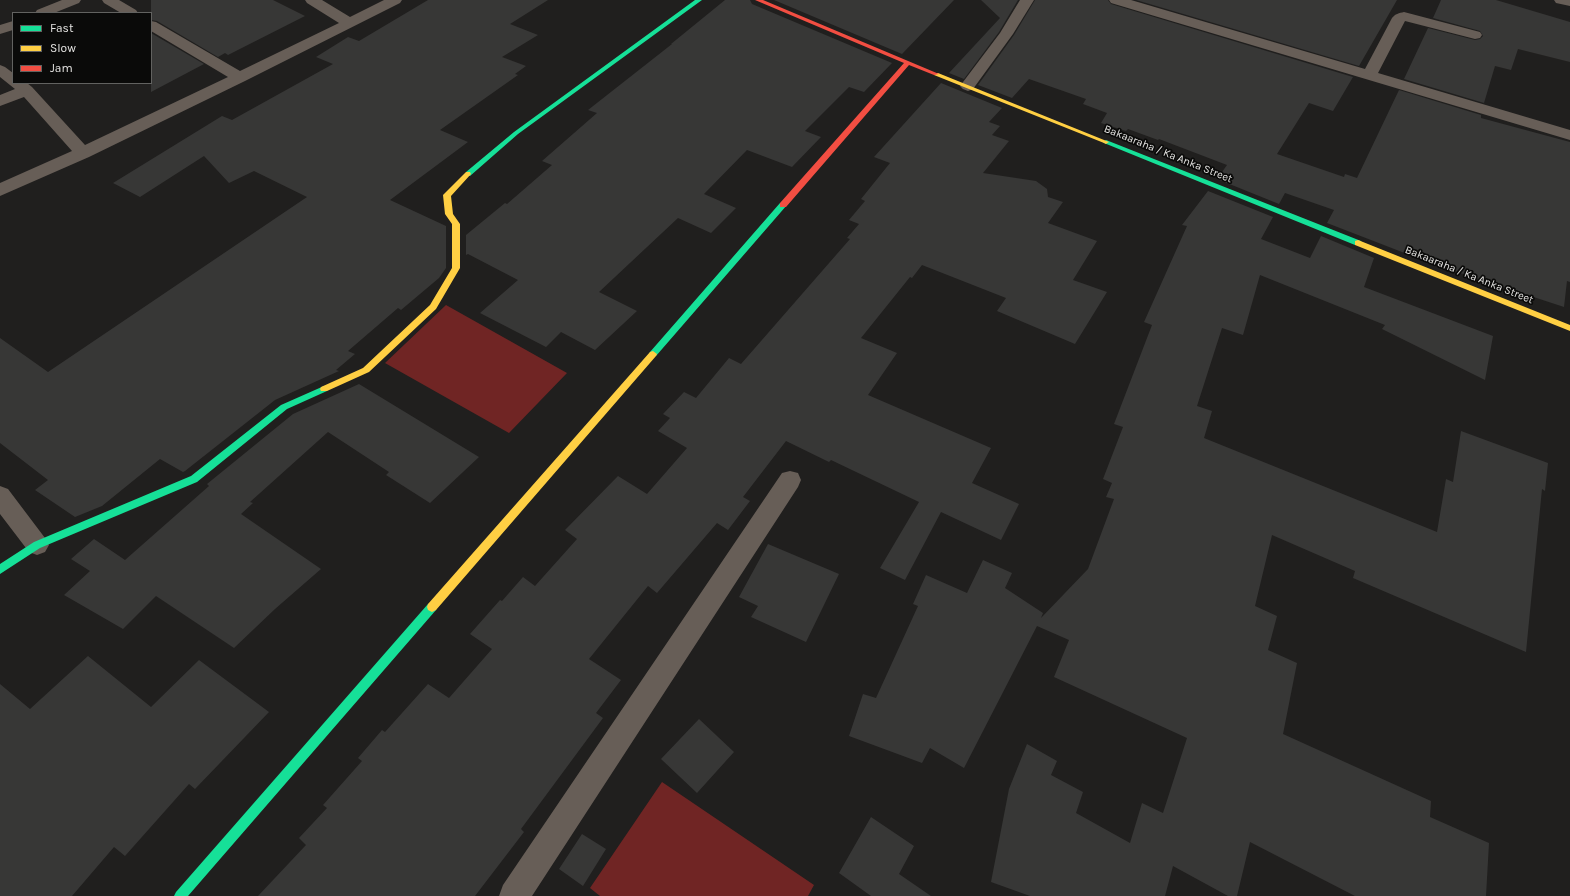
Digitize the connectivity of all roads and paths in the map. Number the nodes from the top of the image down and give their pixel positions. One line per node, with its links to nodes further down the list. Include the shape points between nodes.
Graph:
1 (74, 0): 11 (street)
2 (109, 0): 12 (street)
3 (312, 0): 13 (street)
4 (396, 0): 13 (street)
5 (699, 0): 32 (street, via 520,130 464,176 447,195 449,214 456,224 456,268 433,307 366,370 284,407 194,479)
6 (758, 0): 18 (street, Bakaaraha / Ka Anka Street)
7 (1027, 0): 23 (street)
8 (1116, 0): 20 (street)
9 (1561, 0): 10 (street)
10 (1570, 2)
11 (44, 12)
12 (129, 12)
13 (350, 23): 21 (street)
14 (12, 25): 16 (street)
15 (152, 26): 21 (street)
16 (0, 30)
17 (1474, 34): 20 (street, via 1404,16 1399,18)
18 (907, 63): 23 (street, Bakaaraha / Ka Anka Street); 34 (street)
19 (0, 70): 22 (street)
20 (1369, 76): 26 (street)
21 (240, 78): 27 (street)
22 (12, 79)
23 (968, 86): 29 (street, Bakaaraha / Ka Anka Street)
24 (22, 87): 25 (street); 27 (street)
25 (0, 102)
26 (1570, 136)
27 (83, 153): 28 (street)
28 (0, 190)
29 (1570, 328)
30 (790, 480): 35 (street)
31 (0, 496): 32 (street)
32 (38, 545): 33 (street)
33 (0, 570)
34 (180, 896)
35 (514, 896)

